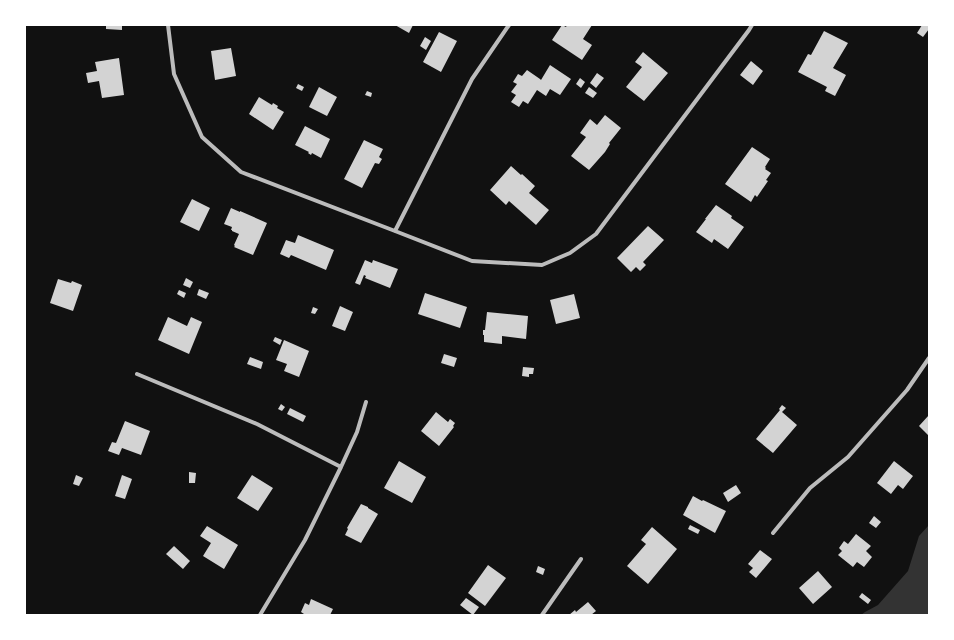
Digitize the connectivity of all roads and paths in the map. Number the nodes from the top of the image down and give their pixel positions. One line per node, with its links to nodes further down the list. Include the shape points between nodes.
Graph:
1 (168, 25): 4 (street, via 174,74 202,137 241,172)
2 (509, 25): 4 (street, via 472,79)
3 (752, 25): 4 (street, via 596,234 570,253 542,265 472,261)
4 (395, 231)
5 (929, 358): 9 (street, via 907,390 848,457 810,488)
6 (137, 374): 8 (street, via 257,424)
7 (366, 402): 8 (street, via 357,432)
8 (341, 466): 11 (street, via 305,540)
9 (773, 534)
10 (581, 559): 12 (street)
11 (260, 615)
12 (542, 615)

